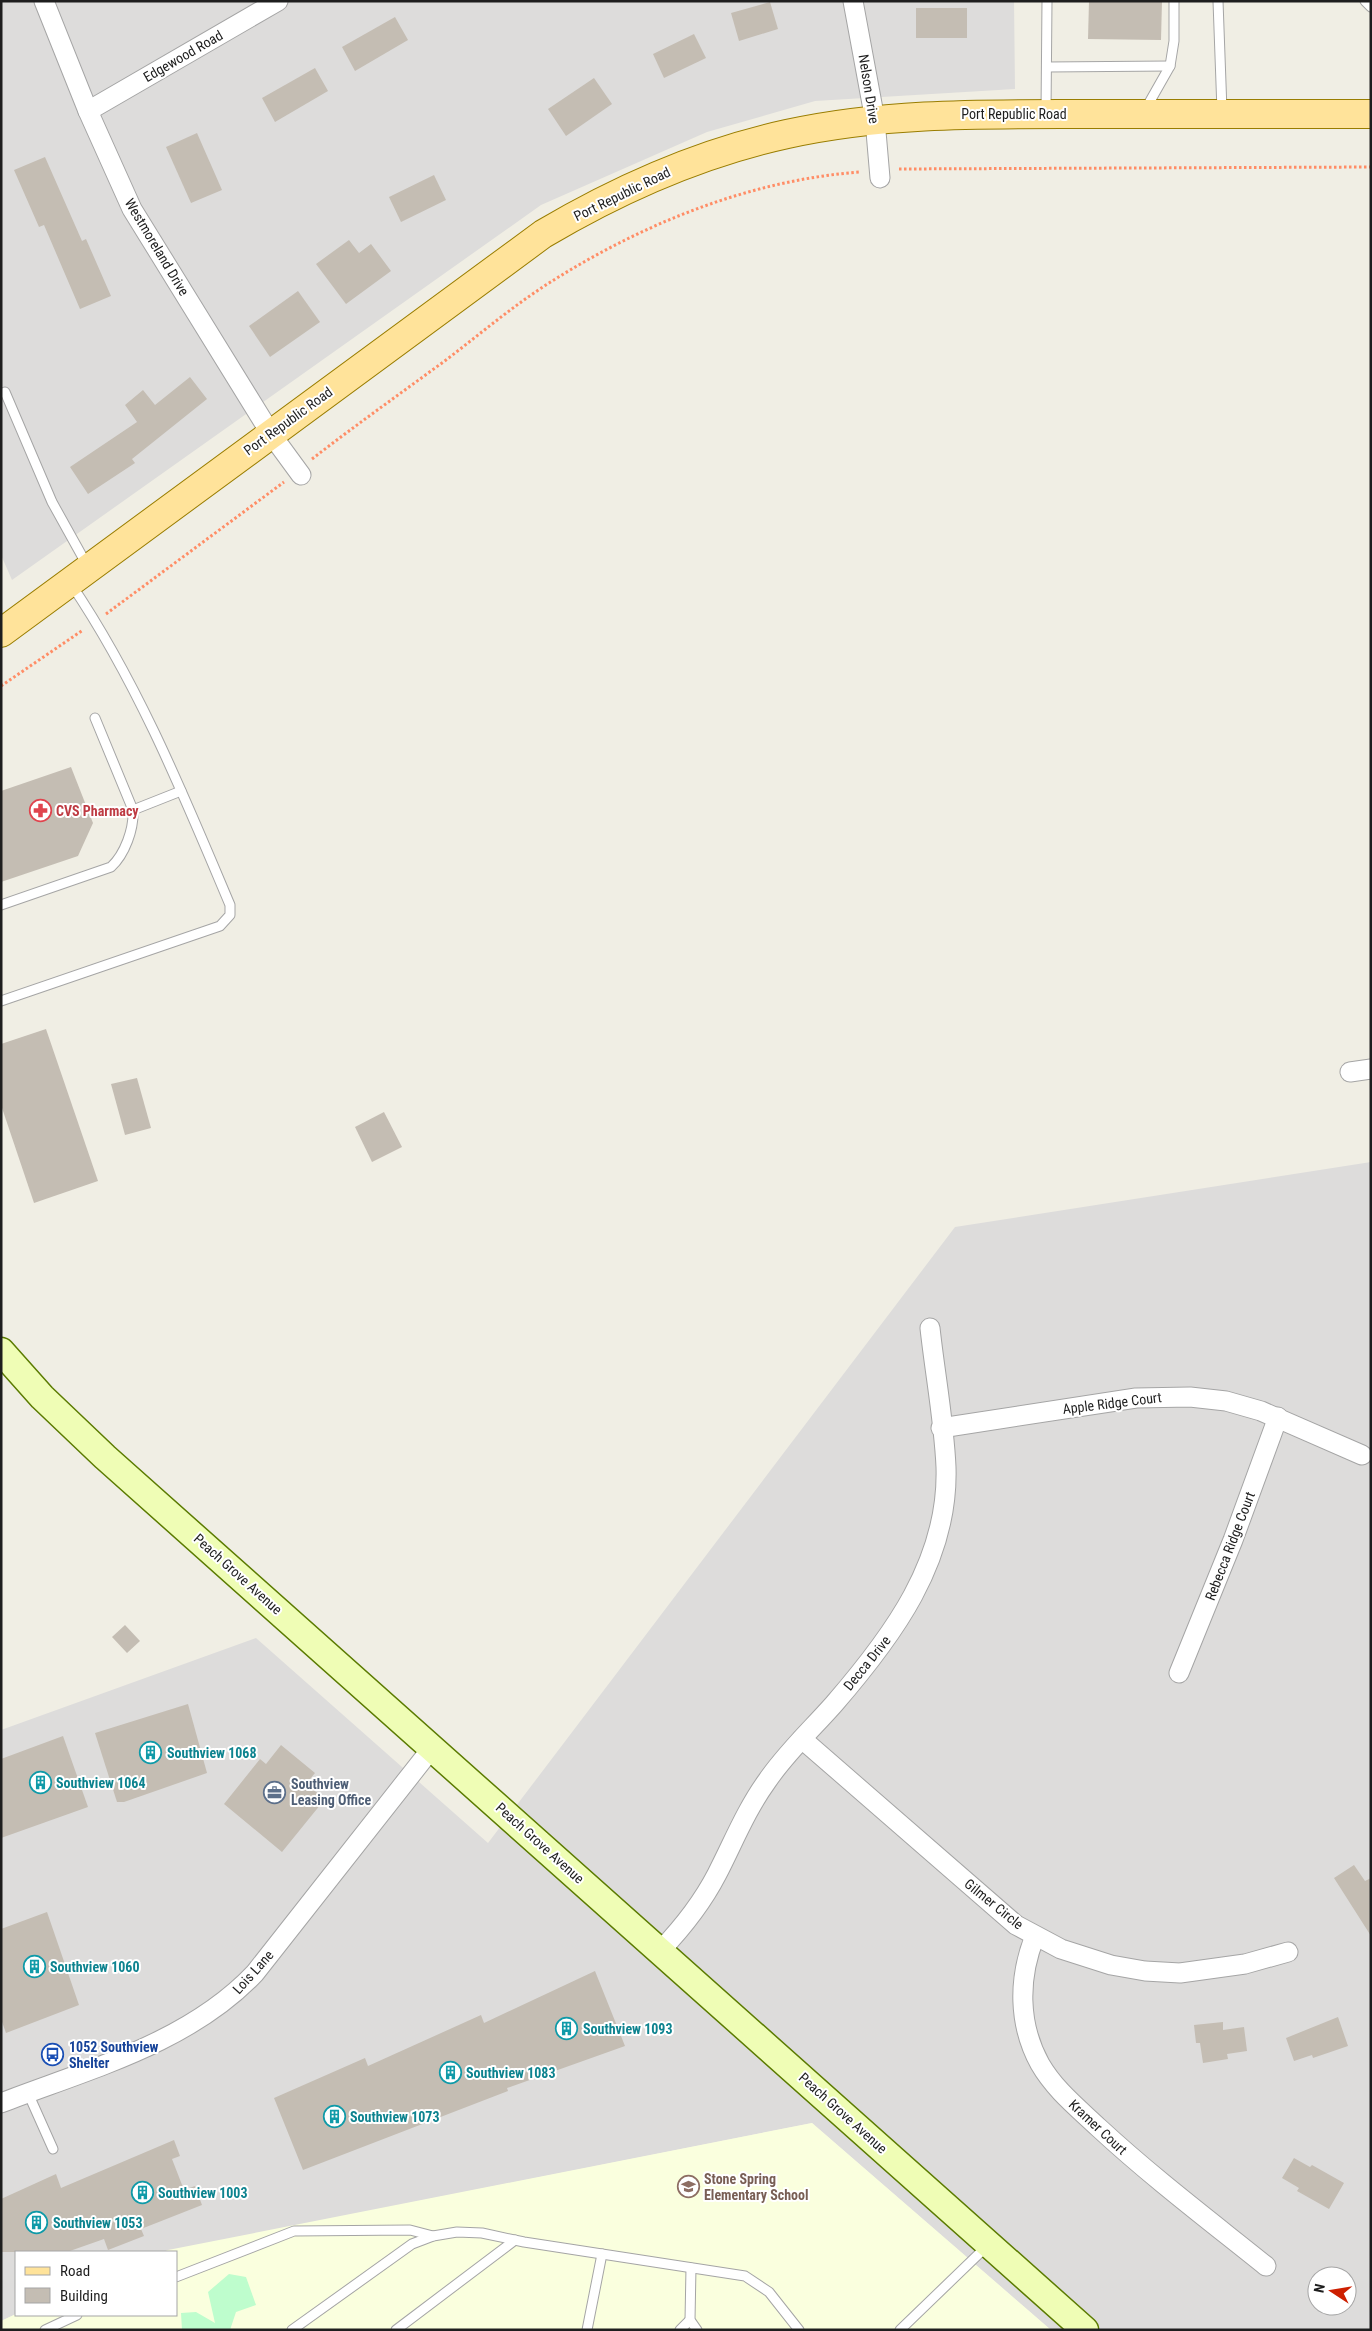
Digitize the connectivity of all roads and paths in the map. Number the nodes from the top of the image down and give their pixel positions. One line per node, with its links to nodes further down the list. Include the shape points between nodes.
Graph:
1 (44, 1): 11 (street, Westmoreland Drive)
2 (278, 1): 11 (street, Edgewood Road)
3 (853, 1): 16 (street, Nelson Drive)
4 (1047, 1): 10 (lane)
5 (1174, 1): 9 (lane)
6 (1218, 1): 14 (lane)
7 (1365, 1): 8 (lane)
8 (1371, 7)
9 (1170, 66): 10 (lane); 13 (lane)
10 (1047, 67): 12 (lane)
11 (88, 111): 22 (street, Westmoreland Drive, via 132,209)
12 (1046, 114): 13 (main road, Port Republic Road); 16 (main road, Port Republic Road, via 943,114)
13 (1142, 114): 14 (main road, Port Republic Road)
14 (1222, 114): 15 (main road, Port Republic Road)
15 (1371, 114)
16 (875, 120): 20 (street, Nelson Drive); 22 (main road, Port Republic Road, via 817,128 728,150 664,172 598,203 543,234)
17 (1371, 167): 18 (path)
18 (905, 169)
19 (856, 172): 23 (path, via 771,187 706,206 601,252 547,284)
20 (880, 178)
21 (5, 392): 26 (lane)
22 (271, 434): 24 (street, Westmoreland Drive); 26 (main road, Port Republic Road)
23 (318, 455)
24 (301, 475)
25 (280, 485): 27 (path)
26 (79, 575): 28 (main road, Port Republic Road); 32 (lane, via 96,621)
27 (110, 611)
28 (1, 633)
29 (62, 645): 30 (path)
30 (1, 686)
31 (95, 718): 33 (lane)
32 (182, 791): 33 (lane); 35 (lane, via 230,906 229,918 220,926)
33 (133, 810): 34 (lane, via 134,823 118,860 111,867)
34 (1, 905)
35 (1, 1001)
36 (1371, 1069): 37 (street)
37 (1350, 1072)
38 (930, 1328): 41 (street, Decca Drive)
39 (1, 1351): 45 (main road, Peach Grove Avenue, via 36,1391 92,1445)
40 (1278, 1417): 41 (street, Apple Ridge Court, via 1226,1402 1172,1396 1136,1398); 42 (street, Apple Ridge Court); 43 (street, Rebecca Ridge Court)
41 (941, 1428): 44 (street, Decca Drive, via 946,1468 943,1502 937,1536 919,1585 894,1630)
42 (1362, 1455)
43 (1180, 1673)
44 (802, 1739): 46 (street, Gilmer Circle, via 1016,1924); 47 (street, Decca Drive, via 755,1799 708,1890)
45 (432, 1748): 47 (main road, Peach Grove Avenue); 49 (street, Lois Lane, via 240,1989 202,2018 170,2036)
46 (1035, 1936): 48 (street, Gilmer Circle, via 1094,1961 1162,1972 1197,1972); 56 (street, Kramer Court, via 1024,1970 1023,2007 1030,2042 1047,2074 1062,2093 1139,2164)
47 (661, 1950): 54 (main road, Peach Grove Avenue)
48 (1288, 1952)
49 (28, 2093): 50 (street, Lois Lane); 51 (lane)
50 (1, 2104)
51 (53, 2149)
52 (432, 2236): 53 (lane, via 482,2233); 58 (lane, via 410,2230 294,2231); 62 (lane, via 412,2244)
53 (515, 2240): 55 (lane); 63 (lane)
54 (989, 2244): 68 (lane); 69 (main road, Peach Grove Avenue)
55 (602, 2254): 57 (lane); 64 (lane)
56 (1266, 2266)
57 (691, 2268): 60 (lane); 67 (lane, via 745,2276 756,2282 769,2292)
58 (178, 2276)
59 (75, 2316): 61 (lane)
60 (690, 2320): 65 (lane); 66 (lane)
61 (45, 2330)
62 (292, 2330)
63 (396, 2330)
64 (587, 2330)
65 (680, 2330)
66 (697, 2330)
67 (799, 2330)
68 (900, 2330)
69 (1085, 2330)

